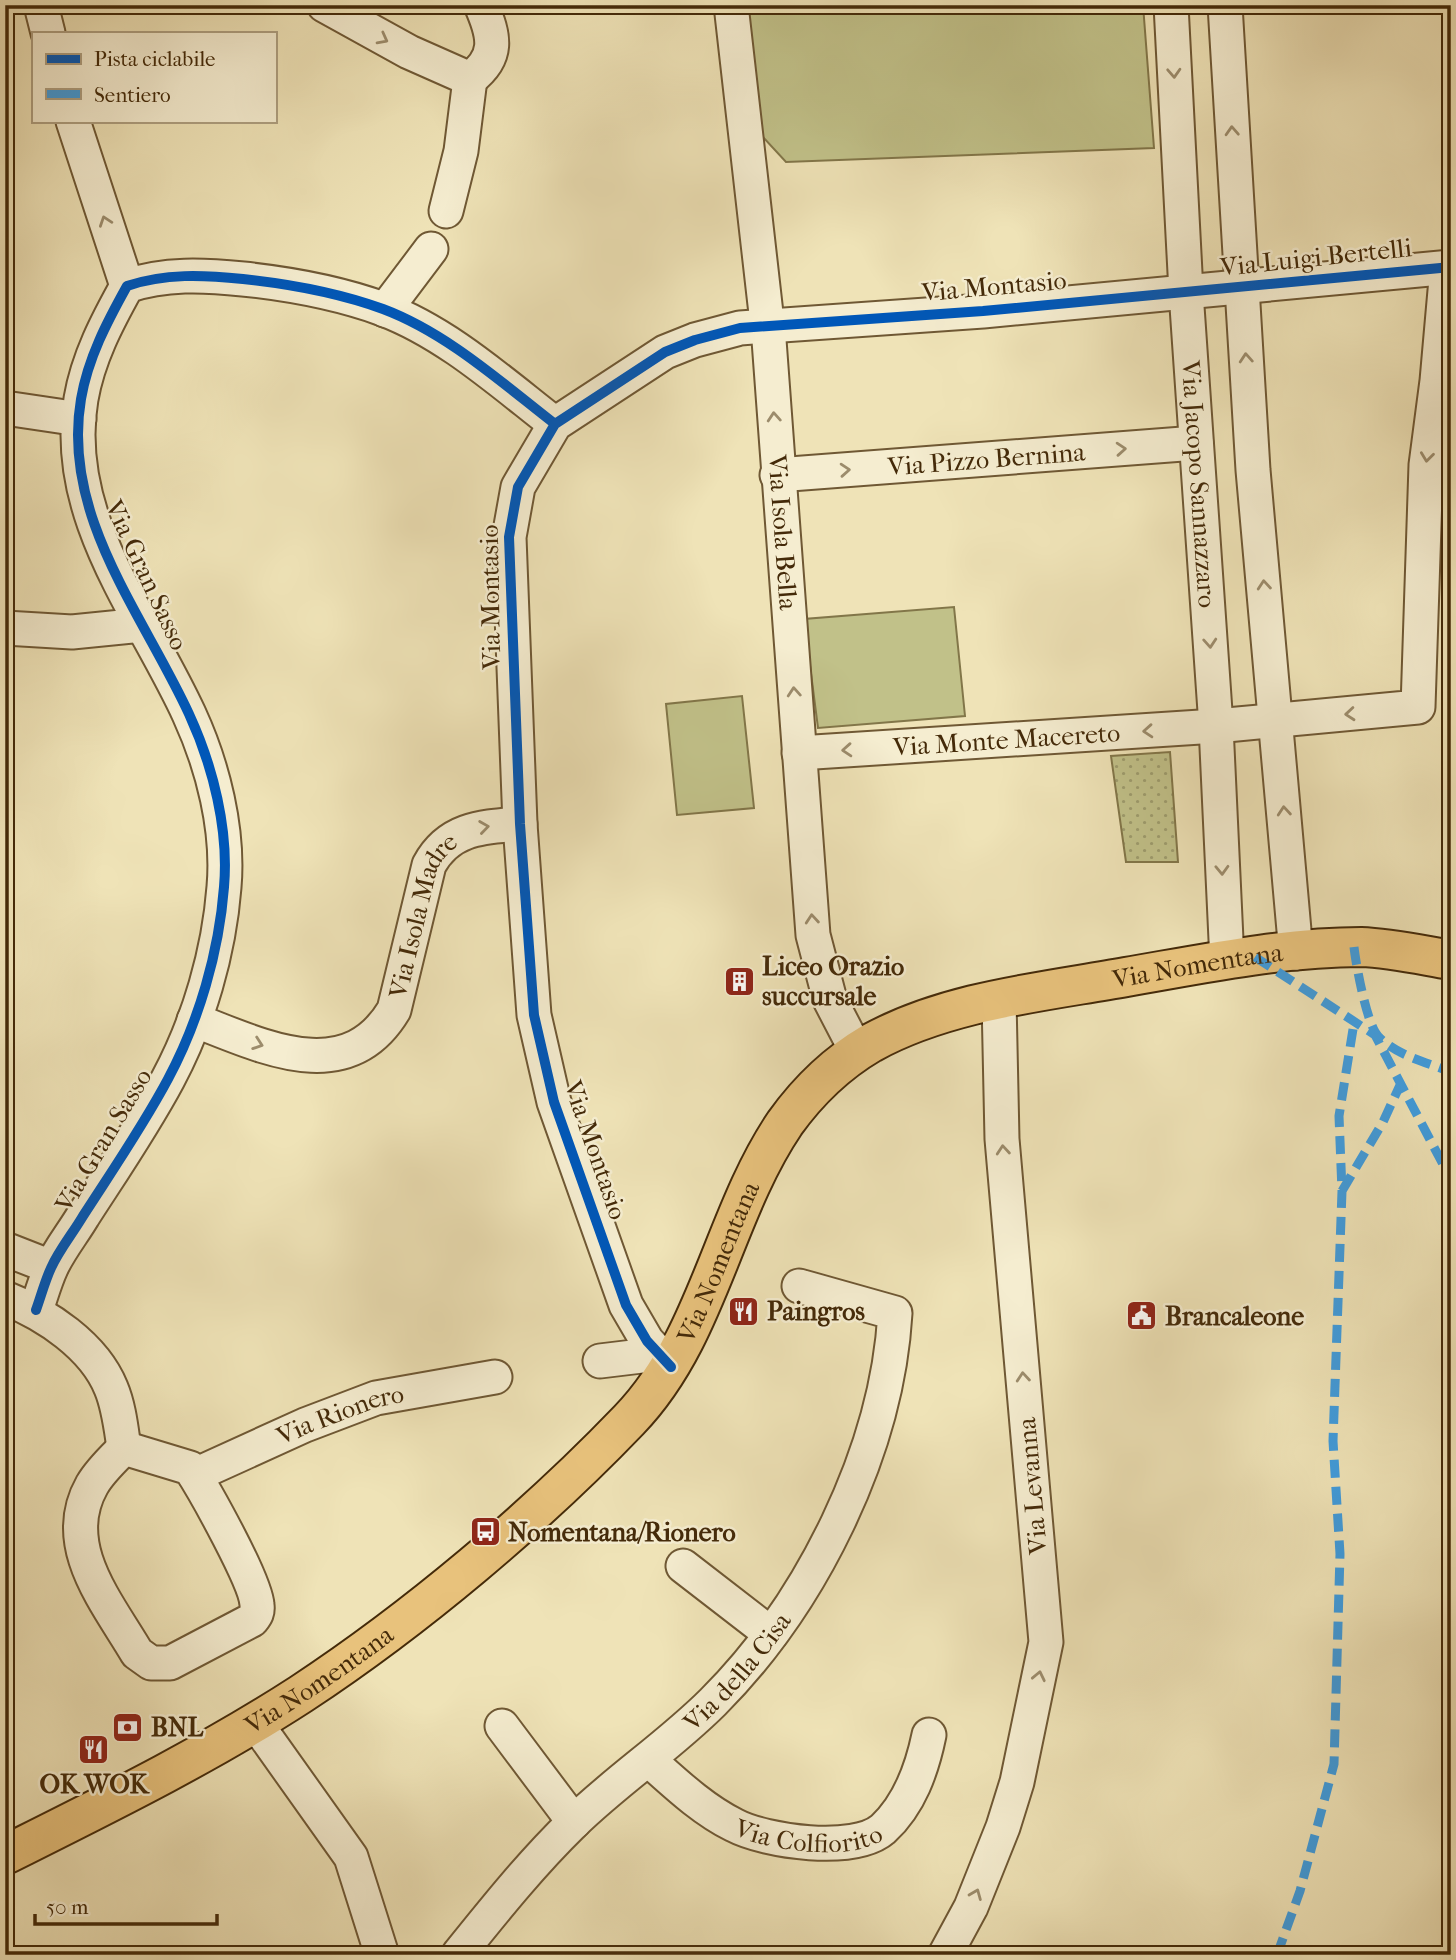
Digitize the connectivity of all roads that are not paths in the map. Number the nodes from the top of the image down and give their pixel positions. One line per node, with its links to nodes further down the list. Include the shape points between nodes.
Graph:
1 (41, 5): 7 (street)
2 (324, 5): 8 (street, one-way to 8)
3 (481, 5): 8 (street, via 492,48 490,61)
4 (731, 5): 17 (street, Via Isola Bella)
5 (1171, 5): 15 (street, Via Jacopo Sannazzaro, one-way to 15)
6 (1225, 5): 14 (street, one-way to 6)
7 (48, 32)
8 (470, 79): 10 (street, via 461,151)
9 (74, 122): 13 (street, one-way to 9)
10 (446, 211)
11 (431, 249): 16 (street)
12 (1449, 267): 14 (street, Via Luigi Bertelli); 25 (street, Via Monte Macereto, one-way to 25, via 1426,465 1418,707)
13 (127, 286): 16 (street, via 160,278 221,277 303,288); 19 (street, Via Gran Sasso, via 93,356)
14 (1242, 288): 15 (street, Via Luigi Bertelli); 25 (street, one-way to 14)
15 (1186, 292): 17 (street, Via Montasio); 21 (street, Via Jacopo Sannazzaro)
16 (385, 310): 20 (street, via 473,360)
17 (767, 326): 20 (street, Via Montasio, via 715,333 665,352); 22 (street, Via Isola Bella, one-way to 17)
18 (5, 408): 19 (street)
19 (79, 419): 23 (street, Via Gran Sasso, via 88,505)
20 (555, 424): 28 (street, Via Montasio, via 523,475 510,518)
21 (1196, 443): 22 (street, Via Pizzo Bernina, one-way to 21); 26 (street, Via Jacopo Sannazzaro, one-way to 26)
22 (777, 475): 27 (street, Via Isola Bella, one-way to 22)
23 (142, 625): 24 (street, via 72,632); 33 (street, Via Gran Sasso, via 189,715 207,762 221,830 224,886 220,916)
24 (5, 628)
25 (1276, 721): 26 (street, Via Monte Macereto); 29 (street, one-way to 25)
26 (1216, 726): 27 (street, Via Monte Macereto, one-way to 27); 31 (street, Via Jacopo Sannazzaro, one-way to 31)
27 (799, 753): 34 (street, Via Isola Bella, one-way to 27, via 830,1000 816,949)
28 (520, 824): 33 (street, Via Isola Madre, one-way to 28, via 293,1055 322,1056 360,1045 394,1010 429,865 439,849 463,832); 40 (street, Via Montasio, via 534,1015 554,1102 626,1305)
29 (1296, 953): 30 (main road, Via Nomentana, via 1372,948); 31 (main road, Via Nomentana)
30 (1451, 960)
31 (1227, 961): 32 (main road, Via Nomentana)
32 (999, 1000): 34 (main road, Via Nomentana, via 899,1030); 55 (street, Via Levanna, one-way to 32, via 971,1907 1010,1804 1046,1642 1002,1139)
33 (194, 1020): 36 (street, Via Gran Sasso, via 168,1079)
34 (857, 1052): 40 (main road, Via Nomentana, via 807,1095 776,1138 742,1202 711,1282)
35 (5, 1249): 36 (street)
36 (51, 1267): 39 (street, Via Gran Sasso)
37 (799, 1286): 46 (street, Via della Cisa, via 895,1313 889,1369 864,1456 819,1559)
38 (5, 1298): 39 (street)
39 (36, 1310): 43 (street, via 91,1357 108,1382)
40 (664, 1360): 41 (street); 47 (main road, Via Nomentana, via 632,1417 482,1555 348,1661)
41 (600, 1361)
42 (495, 1377): 44 (street, Via Rionero, via 376,1398 304,1424)
43 (124, 1448): 44 (street, via 190,1468); 44 (street, via 97,1477 86,1497 80,1540 87,1567 137,1653 151,1663 170,1663 252,1620 257,1611 253,1591)
44 (194, 1475)
45 (683, 1566): 46 (street)
46 (771, 1634): 50 (street, Via della Cisa, via 736,1678)
47 (255, 1722): 52 (main road, Via Nomentana); 53 (street, via 351,1857)
48 (502, 1726): 51 (street)
49 (929, 1735): 50 (street, Via Colfiorito, via 921,1773 901,1808 881,1830 841,1843 772,1839 744,1830 689,1796)
50 (649, 1760): 51 (street, Via della Cisa)
51 (574, 1822): 54 (street, Via della Cisa)
52 (5, 1856)
53 (382, 1952)
54 (458, 1955)
55 (945, 1955)

